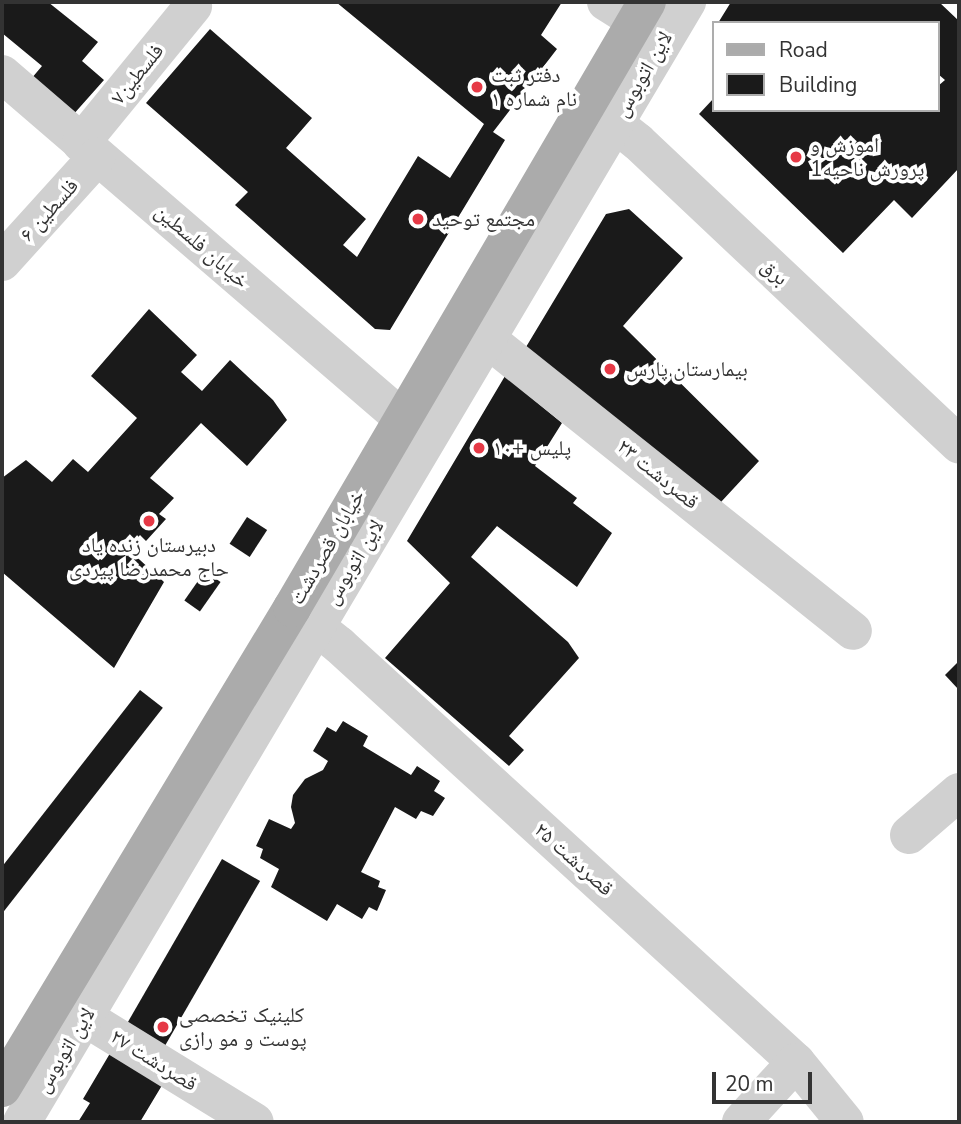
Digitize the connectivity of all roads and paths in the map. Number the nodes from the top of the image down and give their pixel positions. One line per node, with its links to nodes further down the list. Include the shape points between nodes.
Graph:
1 (687, 2): 5 (street, لاین اتوبوس)
2 (193, 6): 6 (street, ۷فلسطین)
3 (629, 8): 5 (main road, خیابان قصردشت)
4 (2, 74): 6 (street, خیابان فلسطین)
5 (601, 113): 8 (main road, خیابان قصردشت); 10 (street, برق)
6 (89, 150): 7 (street, فلسطین ۶); 9 (street, خیابان فلسطین)
7 (2, 262)
8 (474, 328): 9 (main road, خیابان قصردشت); 11 (street, لاین اتوبوس); 12 (street, قصردشت ۲۳)
9 (402, 418): 11 (main road, خیابان قصردشت)
10 (959, 445)
11 (304, 617): 15 (main road, خیابان قصردشت); 16 (street, قصردشت ۲۵)
12 (853, 631)
13 (959, 792): 14 (street)
14 (909, 835)
15 (69, 1008): 17 (main road, خیابان قصردشت); 18 (street, لاین اتوبوس); 19 (street, قصردشت ۲۷)
16 (796, 1062): 20 (street); 21 (street, قصردشت ۲۵)
17 (2, 1088)
18 (22, 1122)
19 (255, 1122)
20 (741, 1122)
21 (845, 1122)

